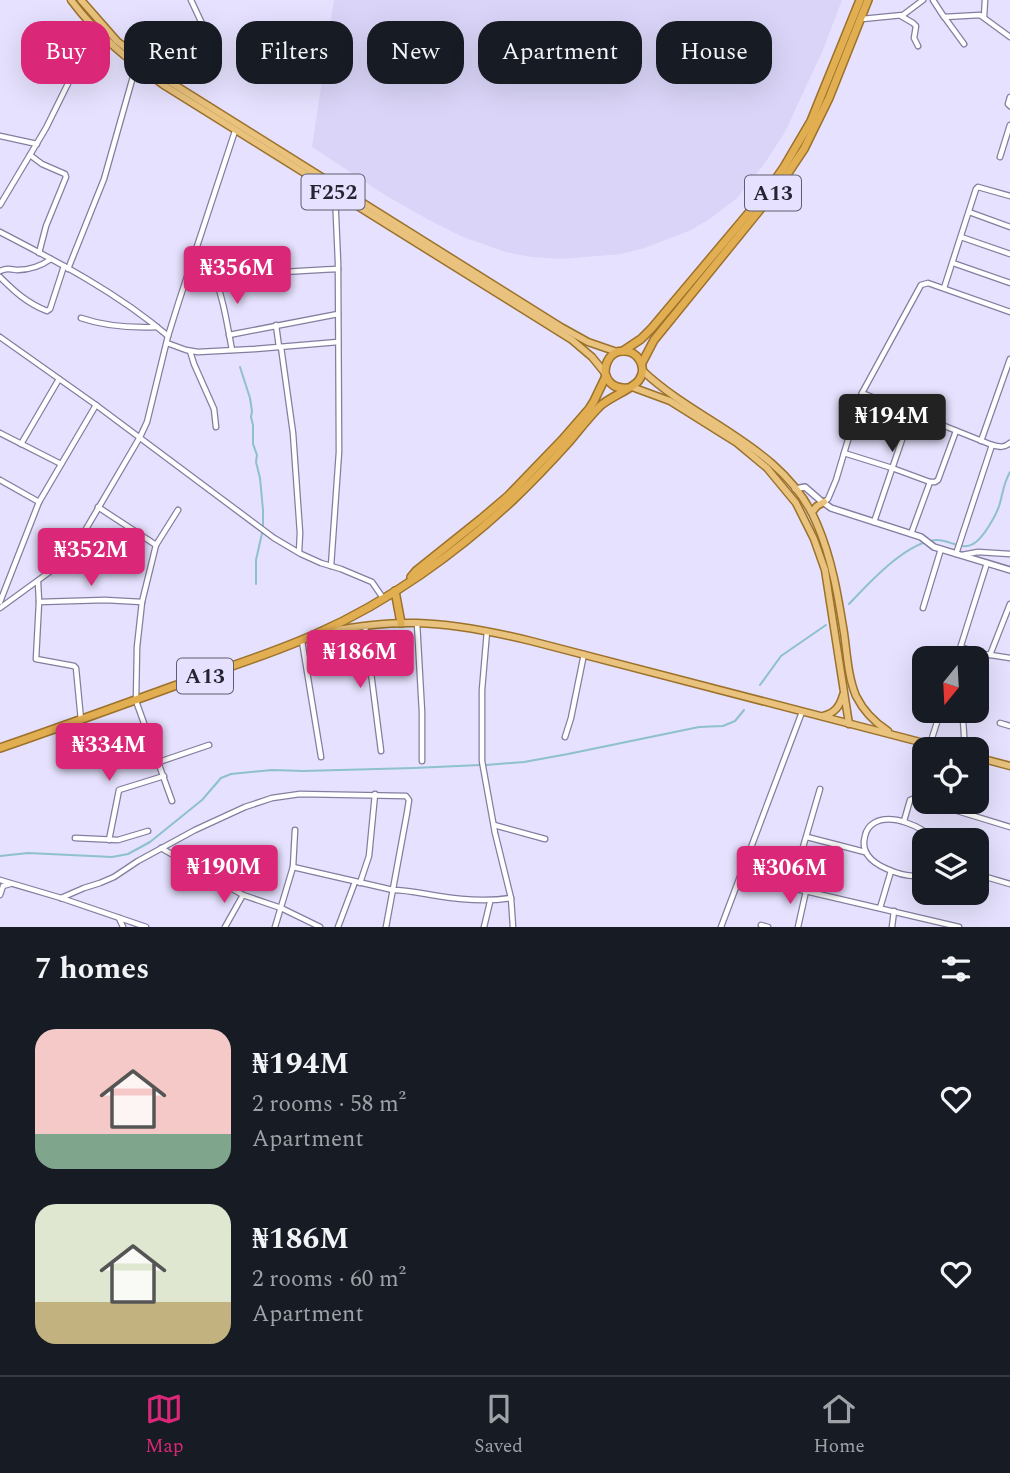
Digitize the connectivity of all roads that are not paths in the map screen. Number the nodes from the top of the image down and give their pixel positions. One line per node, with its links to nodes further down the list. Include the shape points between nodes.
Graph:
1 (69, 0): 13 (main road, F252)
2 (81, 0): 63 (main road, F252, via 117,41 167,80 561,327 588,342)
3 (191, 0): 14 (street)
4 (860, 0): 63 (highway, A13, via 811,121 784,167 647,334)
5 (868, 0): 12 (highway, A13)
6 (923, 0): 9 (street)
7 (933, 0): 10 (street)
8 (985, 0): 11 (street)
9 (900, 16): 12 (street); 18 (street, via 916,26)
10 (944, 17): 11 (street); 17 (street)
11 (984, 17): 15 (street)
12 (861, 19): 65 (highway, A13, via 804,149 654,340)
13 (88, 21)
14 (201, 21)
15 (1010, 37)
16 (110, 43): 19 (main road, F252)
17 (964, 44)
18 (918, 46)
19 (124, 55)
20 (67, 84): 28 (street)
21 (131, 84): 43 (street, via 104,179)
22 (163, 84): 26 (main road, F252)
23 (1010, 97): 24 (street)
24 (1010, 106)
25 (1010, 125): 30 (street)
26 (235, 131): 31 (main road, F252); 42 (street)
27 (0, 136): 28 (street)
28 (37, 144): 29 (street)
29 (30, 155): 33 (street); 38 (street, via 66,177)
30 (1000, 157)
31 (335, 193): 44 (street); 66 (main road, F252, via 572,341)
32 (1010, 196): 34 (street, via 978,187)
33 (0, 204)
34 (969, 212): 35 (street); 37 (street)
35 (1010, 227)
36 (0, 232): 38 (street)
37 (961, 237): 39 (street); 41 (street)
38 (39, 253): 40 (street)
39 (1010, 254)
40 (51, 259): 43 (street); 46 (street, via 31,268)
41 (953, 263): 48 (street); 49 (street)
42 (190, 265): 45 (street); 56 (street)
43 (66, 268): 47 (street, via 47,311 27,302); 54 (street)
44 (338, 269): 45 (street); 51 (street)
45 (212, 270): 55 (street)
46 (0, 271)
47 (0, 277)
48 (1010, 283)
49 (944, 288): 50 (street); 69 (street, via 921,285)
50 (1010, 312)
51 (338, 314): 53 (street); 58 (street)
52 (81, 318): 54 (street)
53 (276, 325): 55 (street); 60 (street)
54 (157, 327): 56 (street)
55 (229, 335): 61 (street)
56 (168, 336): 59 (street)
57 (0, 337): 67 (street)
58 (338, 342): 60 (street); 99 (street, via 339,452)
59 (167, 343): 62 (street); 75 (street)
60 (280, 347): 61 (street); 96 (street, via 293,433)
61 (232, 350): 62 (street)
62 (190, 351): 72 (street, via 215,409)
63 (620, 351): 65 (highway, via 635,354); 66 (highway, A13, via 607,360)
64 (1010, 359): 76 (street)
65 (642, 367): 68 (highway, A13, via 638,383); 85 (main road, via 673,396 759,452)
66 (605, 374): 68 (highway, via 616,387); 102 (highway, A13, via 589,409 533,470)
67 (59, 379): 70 (street); 78 (street)
68 (630, 388): 102 (highway, A13, via 601,405 539,475 486,524); 120 (main road, via 670,401 737,443 767,468 796,503 825,570)
69 (862, 393): 71 (street); 80 (street)
70 (96, 405): 75 (street); 81 (street)
71 (911, 413): 73 (street); 82 (street)
72 (216, 427)
73 (956, 431): 76 (street); 84 (street, via 938,480)
74 (0, 433): 78 (street)
75 (140, 437): 88 (street); 96 (street)
76 (981, 441): 79 (street)
77 (1010, 443): 79 (street)
78 (21, 444): 81 (street)
79 (992, 445): 95 (street)
80 (844, 453): 82 (street); 87 (street)
81 (61, 464): 86 (street)
82 (892, 468): 84 (street); 91 (street)
83 (0, 480): 86 (street)
84 (930, 482): 92 (street)
85 (795, 489): 87 (street, via 806,487); 90 (main road)
86 (39, 502): 104 (street)
87 (824, 502): 90 (main road); 91 (street)
88 (98, 507): 93 (street); 101 (street, via 66,560)
89 (178, 510): 93 (street)
90 (812, 512): 128 (main road, via 831,566 856,695 870,718)
91 (874, 522): 92 (street)
92 (911, 534): 94 (street)
93 (156, 545): 106 (street)
94 (941, 549): 95 (street); 108 (street)
95 (959, 550): 97 (street); 98 (street)
96 (299, 552): 99 (street)
97 (1010, 554)
98 (988, 563): 100 (street); 116 (street)
99 (331, 566): 103 (street, via 372,582)
100 (1010, 570)
101 (38, 582): 105 (street); 109 (street)
102 (399, 588): 103 (highway, A13); 111 (highway)
103 (383, 599): 114 (highway, A13)
104 (0, 602)
105 (39, 602): 106 (street); 124 (street, via 36,659 76,668)
106 (142, 602): 121 (street)
107 (1010, 604): 118 (street)
108 (923, 607)
109 (0, 608)
110 (417, 622): 111 (main road); 113 (main road); 136 (street)
111 (401, 623): 112 (main road)
112 (365, 625): 114 (main road); 133 (street)
113 (487, 631): 117 (main road); 146 (street, via 482,761)
114 (318, 633): 115 (highway, A13)
115 (302, 640): 121 (highway, A13); 134 (street)
116 (961, 646)
117 (584, 654): 122 (main road); 129 (street)
118 (990, 655): 119 (street)
119 (1010, 658)
120 (844, 686): 123 (main road, via 839,705); 126 (main road)
121 (136, 701): 124 (highway, A13); 137 (street)
122 (802, 712): 123 (main road); 159 (street)
123 (821, 717): 126 (main road)
124 (81, 720): 132 (highway, A13)
125 (1000, 723): 127 (street)
126 (849, 724): 128 (main road)
127 (1010, 726)
128 (896, 735): 130 (main road)
129 (565, 737)
130 (912, 739)
131 (209, 745): 137 (street)
132 (0, 748)
133 (381, 751)
134 (321, 757)
135 (989, 760): 138 (main road)
136 (422, 761)
137 (159, 762): 139 (street)
138 (1010, 766)
139 (164, 776): 143 (street); 154 (street, via 119,790)
140 (820, 789): 151 (street)
141 (375, 794): 155 (street, via 272,798); 163 (street, via 369,856); 167 (street, via 409,800)
142 (912, 799): 145 (street)
143 (172, 801)
144 (968, 814): 147 (street)
145 (904, 821): 148 (street); 156 (street, via 872,824 864,839)
146 (494, 825): 153 (street); 172 (street)
147 (1010, 827)
148 (917, 828)
149 (295, 830): 157 (street)
150 (148, 831): 154 (street)
151 (807, 837): 156 (street); 166 (street)
152 (75, 838): 154 (street)
153 (545, 839)
154 (109, 840)
155 (161, 848): 170 (street); 171 (street, via 114,877)
156 (865, 852): 158 (street)
157 (293, 867): 163 (street); 174 (street)
158 (891, 871): 160 (street); 175 (street)
159 (741, 876): 166 (street); 188 (street)
160 (912, 876)
161 (989, 878): 165 (street)
162 (0, 880): 164 (street)
163 (358, 882): 167 (street); 184 (street)
164 (14, 884): 169 (street, via 3,886); 171 (street)
165 (1010, 884)
166 (791, 888): 168 (street)
167 (393, 890): 173 (street); 185 (street)
168 (806, 891): 175 (street); 190 (street)
169 (0, 895)
170 (243, 895): 174 (street); 181 (street)
171 (61, 898): 177 (street)
172 (511, 898): 173 (street); 187 (street)
173 (490, 902): 186 (street)
174 (281, 908): 182 (street); 183 (street)
175 (880, 908): 176 (street)
176 (894, 911): 191 (street); 192 (street)
177 (119, 917): 179 (street); 180 (street)
178 (761, 925): 189 (street)
179 (123, 927)
180 (146, 927)
181 (225, 927)
182 (275, 927)
183 (320, 927)
184 (338, 927)
185 (386, 927)
186 (484, 927)
187 (513, 927)
188 (721, 927)
189 (768, 927)
190 (798, 927)
191 (892, 927)
192 (959, 927)

